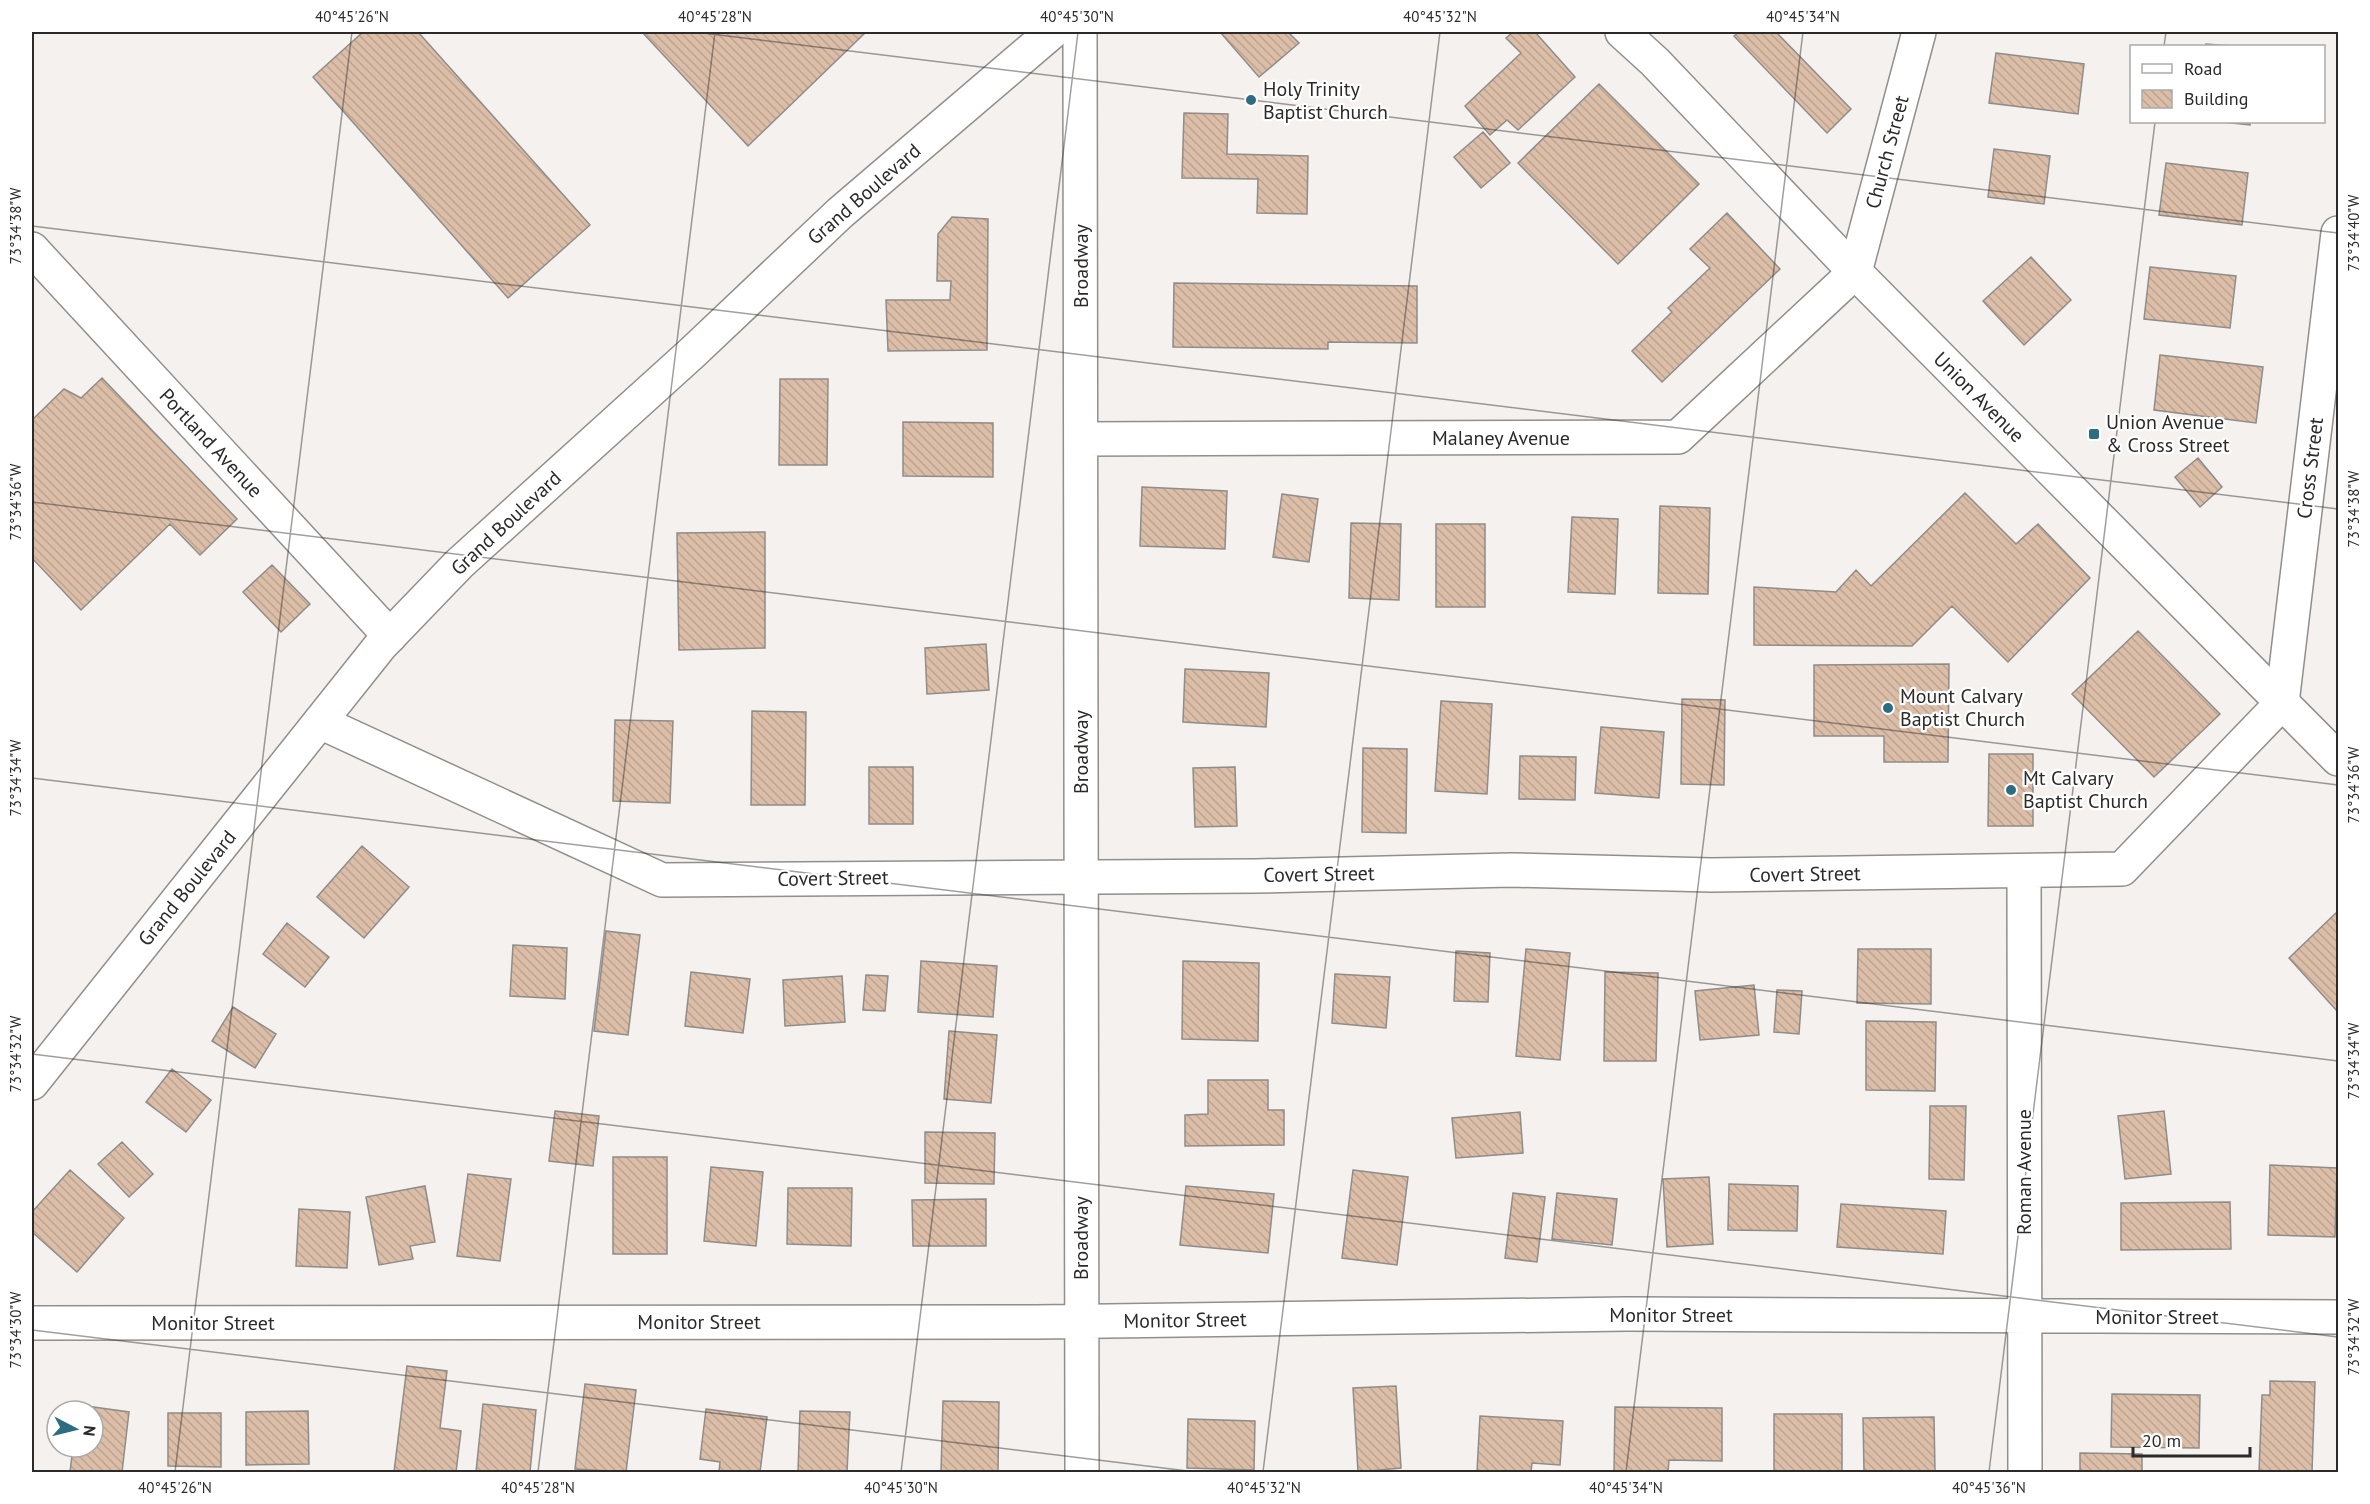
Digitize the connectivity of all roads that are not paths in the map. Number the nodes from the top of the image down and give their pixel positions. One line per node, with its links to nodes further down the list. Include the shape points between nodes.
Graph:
1 (1052, 32): 9 (street, Grand Boulevard, via 840,213 459,564)
2 (1080, 32): 8 (street, Broadway)
3 (1622, 32): 7 (street, Union Avenue)
4 (1919, 32): 7 (street, Church Street)
5 (2338, 233): 10 (street, Cross Street)
6 (32, 249): 9 (street, Portland Avenue)
7 (1855, 272): 8 (street, Malaney Avenue, via 1678,437); 10 (street, Union Avenue)
8 (1082, 440): 14 (street, Broadway)
9 (390, 636): 11 (street, Grand Boulevard)
10 (2282, 703): 12 (street, Union Avenue); 13 (street, Covert Street, via 2122,869)
11 (320, 722): 14 (street, Covert Street, via 662,879); 15 (street, Grand Boulevard)
12 (2338, 759)
13 (2025, 871): 14 (street, Covert Street, via 1711,875 1510,870); 16 (street, Roman Avenue)
14 (1080, 876): 18 (street, Broadway)
15 (32, 1083)
16 (2024, 1316): 17 (street, Monitor Street); 18 (street, Monitor Street, via 1626,1314); 21 (street, Roman Avenue)
17 (2338, 1317)
18 (1082, 1321): 19 (street, Monitor Street); 20 (street, Broadway)
19 (32, 1323)
20 (1082, 1473)
21 (2025, 1473)

